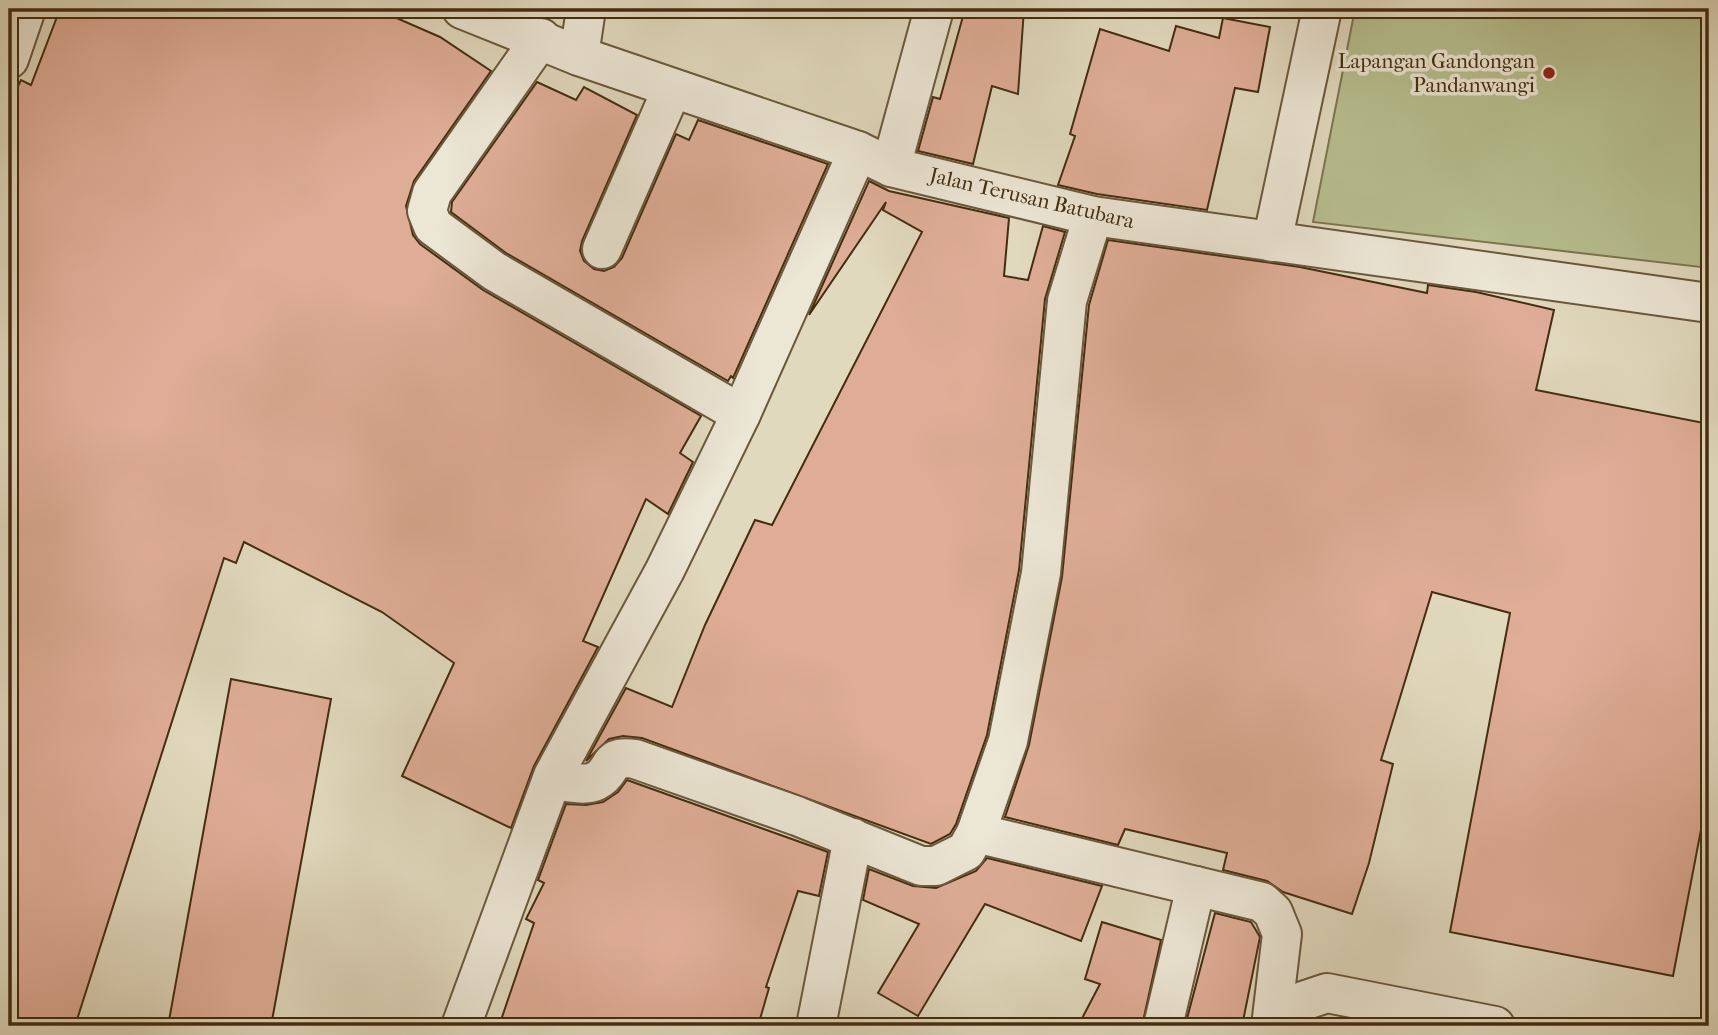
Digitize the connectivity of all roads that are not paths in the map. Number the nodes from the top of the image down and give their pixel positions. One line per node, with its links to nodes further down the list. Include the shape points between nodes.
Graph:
1 (26, 9): 8 (street)
2 (462, 9): 6 (street, Jalan Terusan Batubara)
3 (586, 9): 7 (street)
4 (934, 9): 10 (street)
5 (1322, 9): 12 (street)
6 (541, 38): 7 (street, Jalan Terusan Batubara); 15 (street, via 432,193 427,211 433,226 494,271)
7 (579, 56): 9 (street, Jalan Terusan Batubara)
8 (9, 58)
9 (672, 89): 10 (street, Jalan Terusan Batubara); 13 (street)
10 (875, 159): 11 (street, Jalan Terusan Batubara); 15 (street)
11 (1093, 216): 12 (street, Jalan Terusan Batubara); 17 (street, via 1067,301 1041,573 1008,741)
12 (1272, 242): 14 (street, Jalan Terusan Batubara)
13 (602, 249)
14 (1709, 303)
15 (741, 414): 16 (street, via 665,570)
16 (552, 780): 18 (street, via 589,783 599,780 613,760 635,759); 20 (street)
17 (976, 833): 18 (street, via 966,851 936,866 921,866); 19 (street)
18 (853, 838): 21 (street)
19 (1196, 887): 22 (street); 23 (street, via 1262,902 1273,912 1282,934)
20 (461, 1026)
21 (816, 1026)
22 (1163, 1026)
23 (1271, 1026)
24 (1282, 1026): 25 (street, via 1283,1018 1303,1001 1327,993)
25 (1494, 1026)

